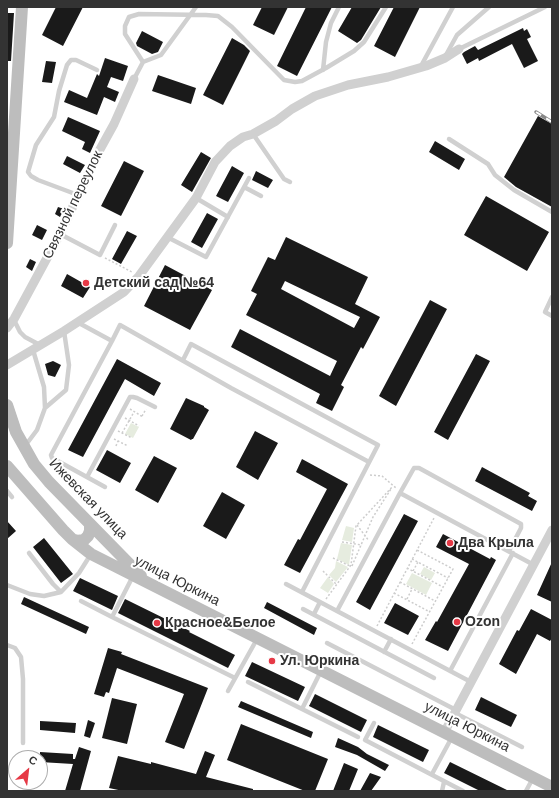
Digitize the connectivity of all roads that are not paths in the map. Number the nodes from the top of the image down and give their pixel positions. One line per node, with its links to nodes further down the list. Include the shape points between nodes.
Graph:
1 (22, 7): 29 (main road)
2 (196, 7): 8 (lane)
3 (339, 7): 14 (lane, via 326,42)
4 (386, 7): 14 (lane, via 364,42)
5 (453, 7): 12 (lane)
6 (488, 7): 10 (lane, via 457,35)
7 (545, 7): 9 (lane)
8 (190, 15): 11 (lane, via 161,56); 11 (lane, via 139,14 129,17 125,34); 14 (lane, via 218,16 284,80 302,81)
9 (459, 50): 10 (street)
10 (445, 58): 12 (street)
11 (142, 62): 15 (lane)
12 (421, 68): 16 (street, via 348,85 315,96)
13 (97, 70): 21 (lane, via 76,60 71,60 67,65 54,118 36,145 28,172 38,180)
14 (323, 70)
15 (134, 79): 21 (street, Связной переулок)
16 (253, 134): 19 (lane, via 284,179); 23 (street, via 230,146 215,162)
17 (449, 139): 24 (lane, via 488,164 495,175 514,190)
18 (249, 178): 20 (lane)
19 (290, 182)
20 (244, 187): 22 (lane); 25 (lane)
21 (78, 195): 27 (street, Связной переулок)
22 (261, 196)
23 (196, 198): 25 (lane); 28 (street)
24 (552, 212)
25 (228, 216): 28 (lane, via 206,258)
26 (115, 225): 27 (lane, via 100,255)
27 (60, 234): 32 (street, Связной переулок)
28 (167, 237): 33 (street, via 124,292)
29 (7, 243)
30 (552, 297): 31 (lane, via 545,312)
31 (552, 316)
32 (14, 319): 34 (street, Связной переулок); 37 (lane, via 20,332)
33 (77, 322): 35 (street); 36 (lane)
34 (7, 328)
35 (64, 331): 37 (street); 41 (lane, via 69,365 66,390)
36 (112, 341): 38 (lane, via 120,325); 46 (lane, via 51,454 52,458)
37 (37, 347): 39 (street); 41 (lane)
38 (183, 360): 44 (lane); 44 (lane, via 191,344 378,445)
39 (7, 365)
40 (155, 407): 46 (lane, via 133,396 130,397)
41 (45, 408): 43 (lane, via 37,430)
42 (8, 413): 43 (main road, Ижевская улица)
43 (24, 447): 51 (main road, Ижевская улица, via 49,482)
44 (369, 462): 63 (lane)
45 (7, 466): 53 (main road, улица Юркина)
46 (87, 477): 47 (lane)
47 (105, 487)
48 (7, 491): 50 (lane)
49 (400, 492): 54 (lane); 54 (lane, via 416,467 520,522 521,528); 67 (lane)
50 (12, 497)
51 (90, 524): 53 (main road, via 90,531 84,540); 59 (main road, Ижевская улица)
52 (552, 530): 57 (street)
53 (72, 539): 56 (main road, улица Юркина)
54 (511, 552): 57 (lane); 76 (lane)
55 (28, 553): 62 (lane)
56 (91, 554): 58 (main road, улица Юркина); 62 (lane, via 79,573)
57 (534, 565): 80 (street)
58 (133, 576): 59 (main road, улица Юркина); 69 (lane)
59 (149, 584): 70 (main road, улица Юркина)
60 (286, 584): 63 (lane)
61 (7, 585): 62 (lane, via 30,594 44,596)
62 (61, 592)
63 (302, 592): 65 (lane)
64 (81, 601): 69 (lane)
65 (322, 603): 67 (lane); 68 (lane)
66 (303, 609): 68 (lane)
67 (337, 611): 71 (lane)
68 (314, 614): 74 (lane)
69 (112, 617): 77 (lane)
70 (257, 639): 75 (main road, улица Юркина); 77 (lane)
71 (391, 639): 74 (lane); 76 (lane)
72 (327, 643): 83 (lane)
73 (7, 645): 87 (lane, via 15,648 21,657)
74 (384, 652): 78 (lane)
75 (321, 671): 82 (lane); 85 (main road, улица Юркина)
76 (450, 671): 80 (lane)
77 (235, 678): 81 (lane)
78 (434, 678)
79 (248, 682): 82 (lane)
80 (471, 682): 83 (street)
81 (228, 691)
82 (302, 709): 86 (lane)
83 (456, 711): 85 (street); 88 (lane)
84 (374, 723): 89 (lane, via 365,740)
85 (448, 735): 89 (lane); 90 (main road, улица Юркина)
86 (358, 737)
87 (23, 742)
88 (522, 747)
89 (432, 774): 91 (lane)
90 (533, 778): 92 (main road, улица Юркина); 95 (lane)
91 (444, 782): 93 (lane); 94 (lane)
92 (552, 787)
93 (442, 791)
94 (463, 791)
95 (526, 791)

